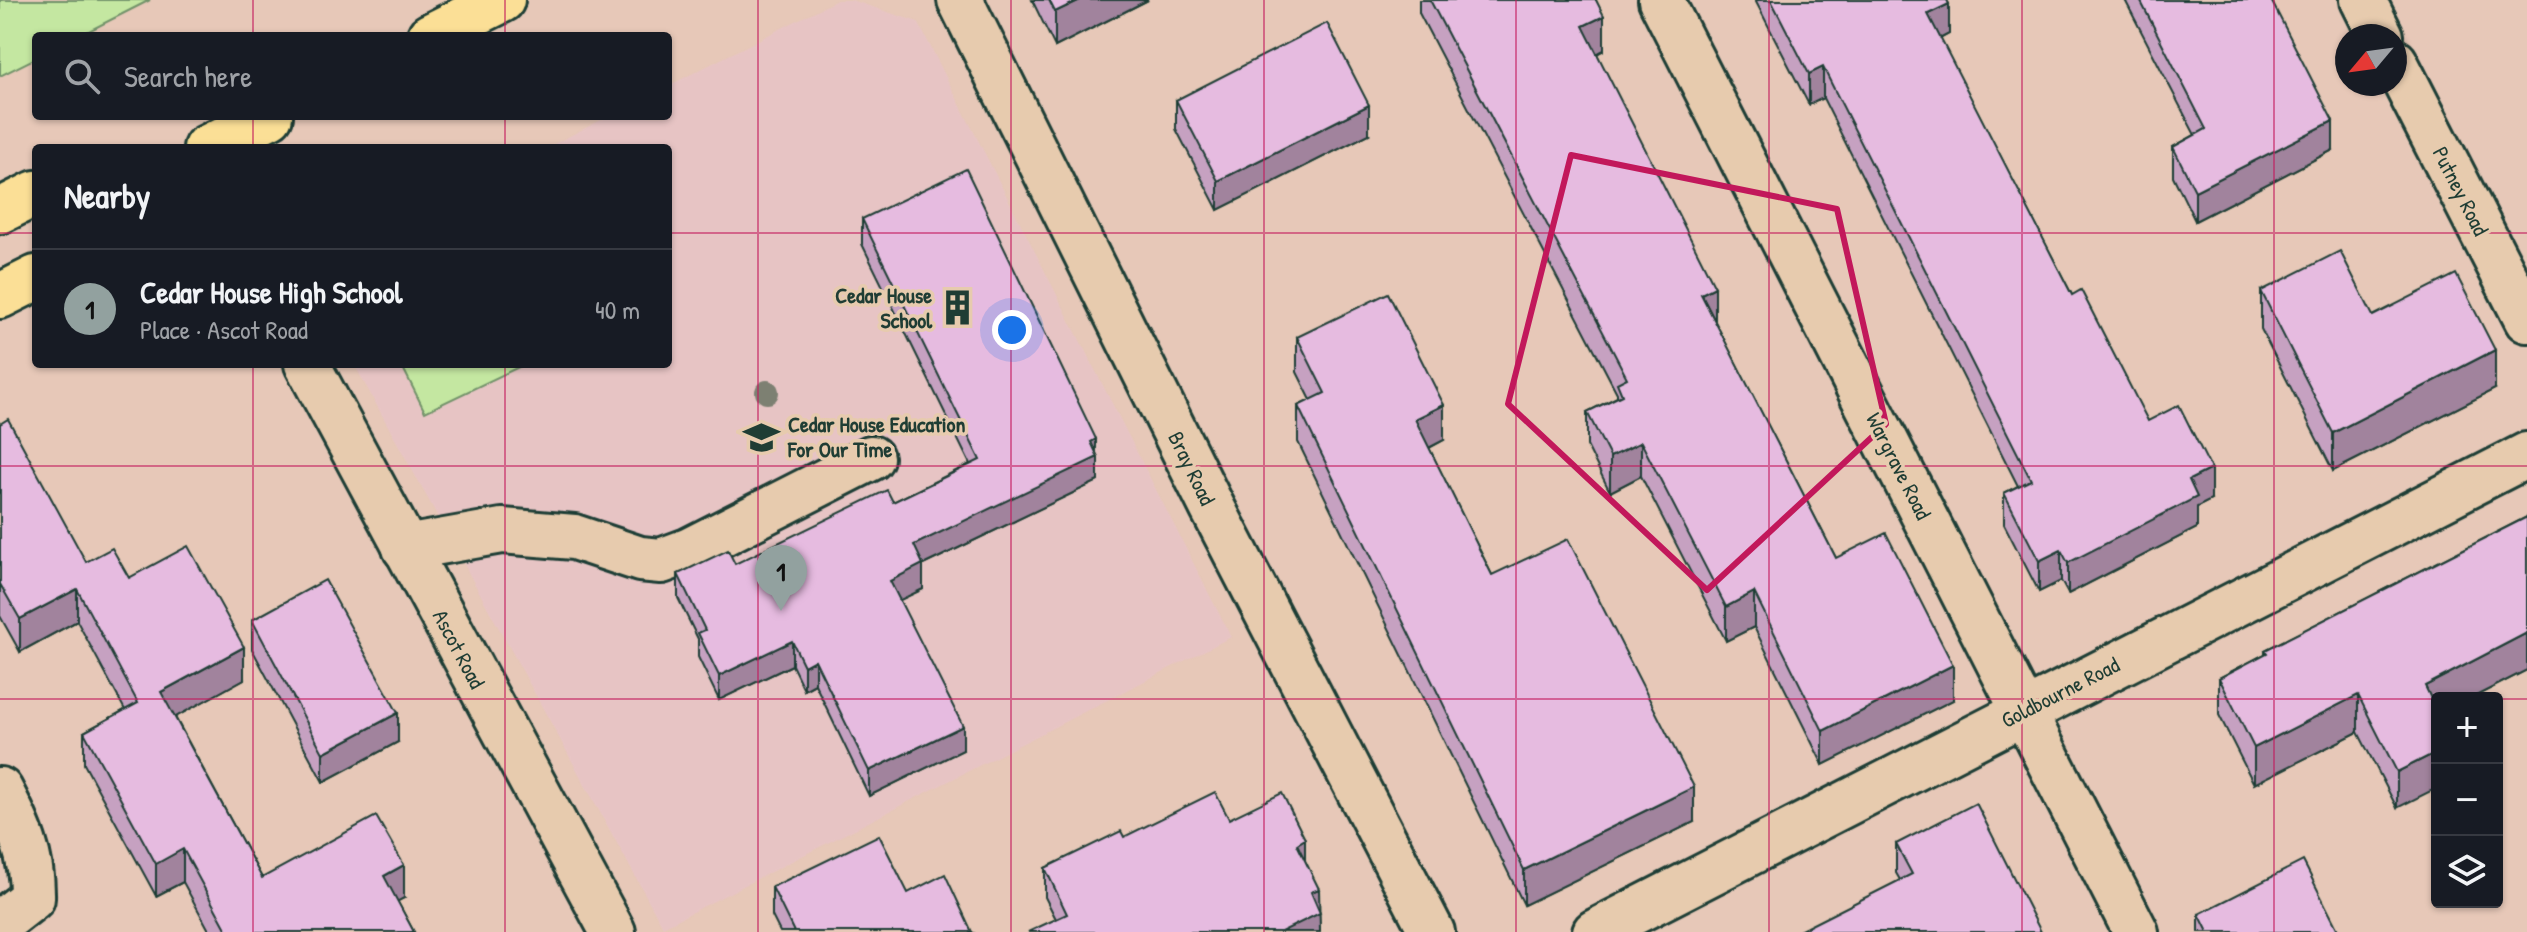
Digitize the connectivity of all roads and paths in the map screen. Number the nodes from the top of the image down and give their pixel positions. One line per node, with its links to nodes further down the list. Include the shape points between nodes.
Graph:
1 (502, 0): 6 (main road)
2 (960, 0): 23 (street, Bray Road, via 1212,507)
3 (1661, 0): 19 (street, Wargrave Road)
4 (2363, 0): 5 (street)
5 (2375, 24)
6 (438, 32)
7 (2407, 85): 14 (street, Putney Road)
8 (262, 120): 9 (main road)
9 (214, 144)
10 (32, 195): 11 (main road)
11 (0, 211)
12 (32, 280): 13 (main road)
13 (0, 296)
14 (2527, 320)
15 (309, 368): 18 (street, Ascot Road)
16 (2527, 455): 19 (street, Goldbourne Road)
17 (871, 458): 18 (street, via 661,561 574,537 502,531)
18 (405, 548): 22 (street, Ascot Road)
19 (2024, 710): 24 (street, Goldbourne Road); 25 (street, Wargrave Road)
20 (0, 790): 21 (street, via 33,872 32,898)
21 (0, 923)
22 (613, 932)
23 (1432, 932)
24 (1595, 932)
25 (2136, 932)

